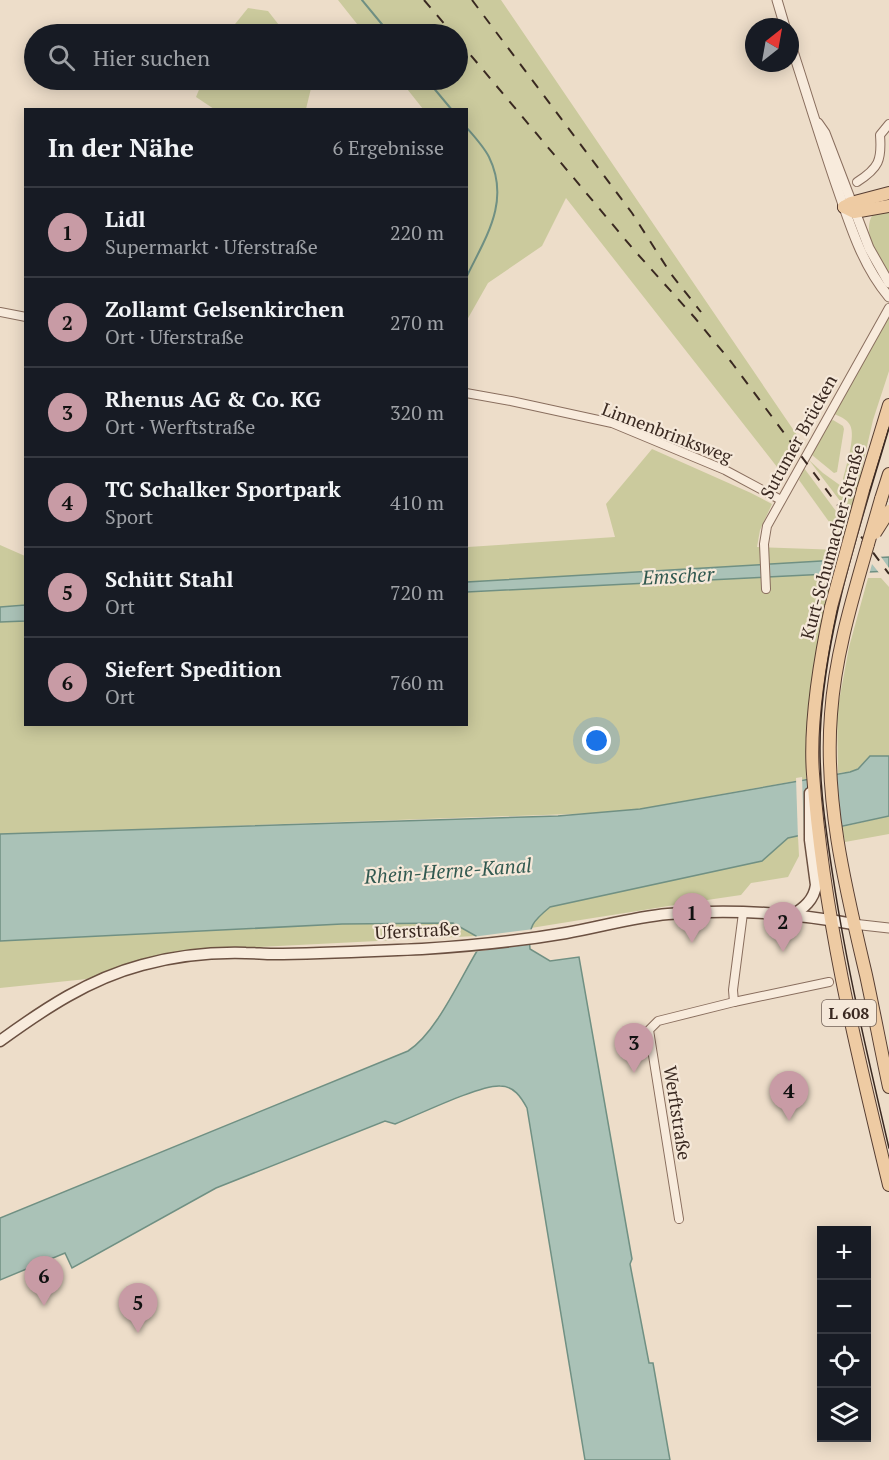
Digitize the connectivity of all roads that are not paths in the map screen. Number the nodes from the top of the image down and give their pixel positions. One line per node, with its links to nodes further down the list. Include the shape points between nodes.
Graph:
1 (777, 0): 2 (street)
2 (782, 18)
3 (799, 70): 8 (street)
4 (889, 124): 5 (street, via 880,135 882,155 878,163)
5 (857, 182)
6 (889, 193): 8 (main road)
7 (889, 206): 8 (main road)
8 (850, 207): 9 (street); 10 (street, via 865,260)
9 (889, 283)
10 (889, 297)
11 (889, 308): 17 (street, Sutumer Brücken)
12 (0, 312): 13 (street)
13 (24, 317)
14 (468, 393): 17 (street, Linnenbrinksweg, via 612,423 725,470)
15 (889, 405): 21 (main road, Kurt-Schumacher-Straße / L 608, bridge, via 831,607 817,694)
16 (889, 474): 19 (main road, Kurt-Schumacher-Straße / L 608, bridge)
17 (781, 500): 20 (street, Sutumer Brücken, via 767,526)
18 (889, 511): 19 (main road, L 608, bridge)
19 (868, 544): 25 (main road, Kurt-Schumacher-Straße / L 608, via 850,607 831,714 832,802)
20 (766, 589)
21 (814, 840): 23 (main road, via 815,894); 24 (main road, Kurt-Schumacher-Straße / L 608)
22 (743, 913): 23 (main road, Uferstraße); 28 (street); 29 (main road, Uferstraße, via 667,914 468,945 244,952 155,961 76,990)
23 (791, 917): 24 (main road, Uferstraße)
24 (830, 920): 25 (main road, Uferstraße); 31 (main road, Kurt-Schumacher-Straße / L 608)
25 (853, 924): 26 (street); 30 (main road, Kurt-Schumacher-Straße / L 608)
26 (889, 928)
27 (829, 982): 28 (street, Werftstraße)
28 (734, 1002): 32 (street, Werftstraße, via 658,1021 649,1030)
29 (0, 1041)
30 (889, 1087)
31 (889, 1185)
32 (680, 1219)

